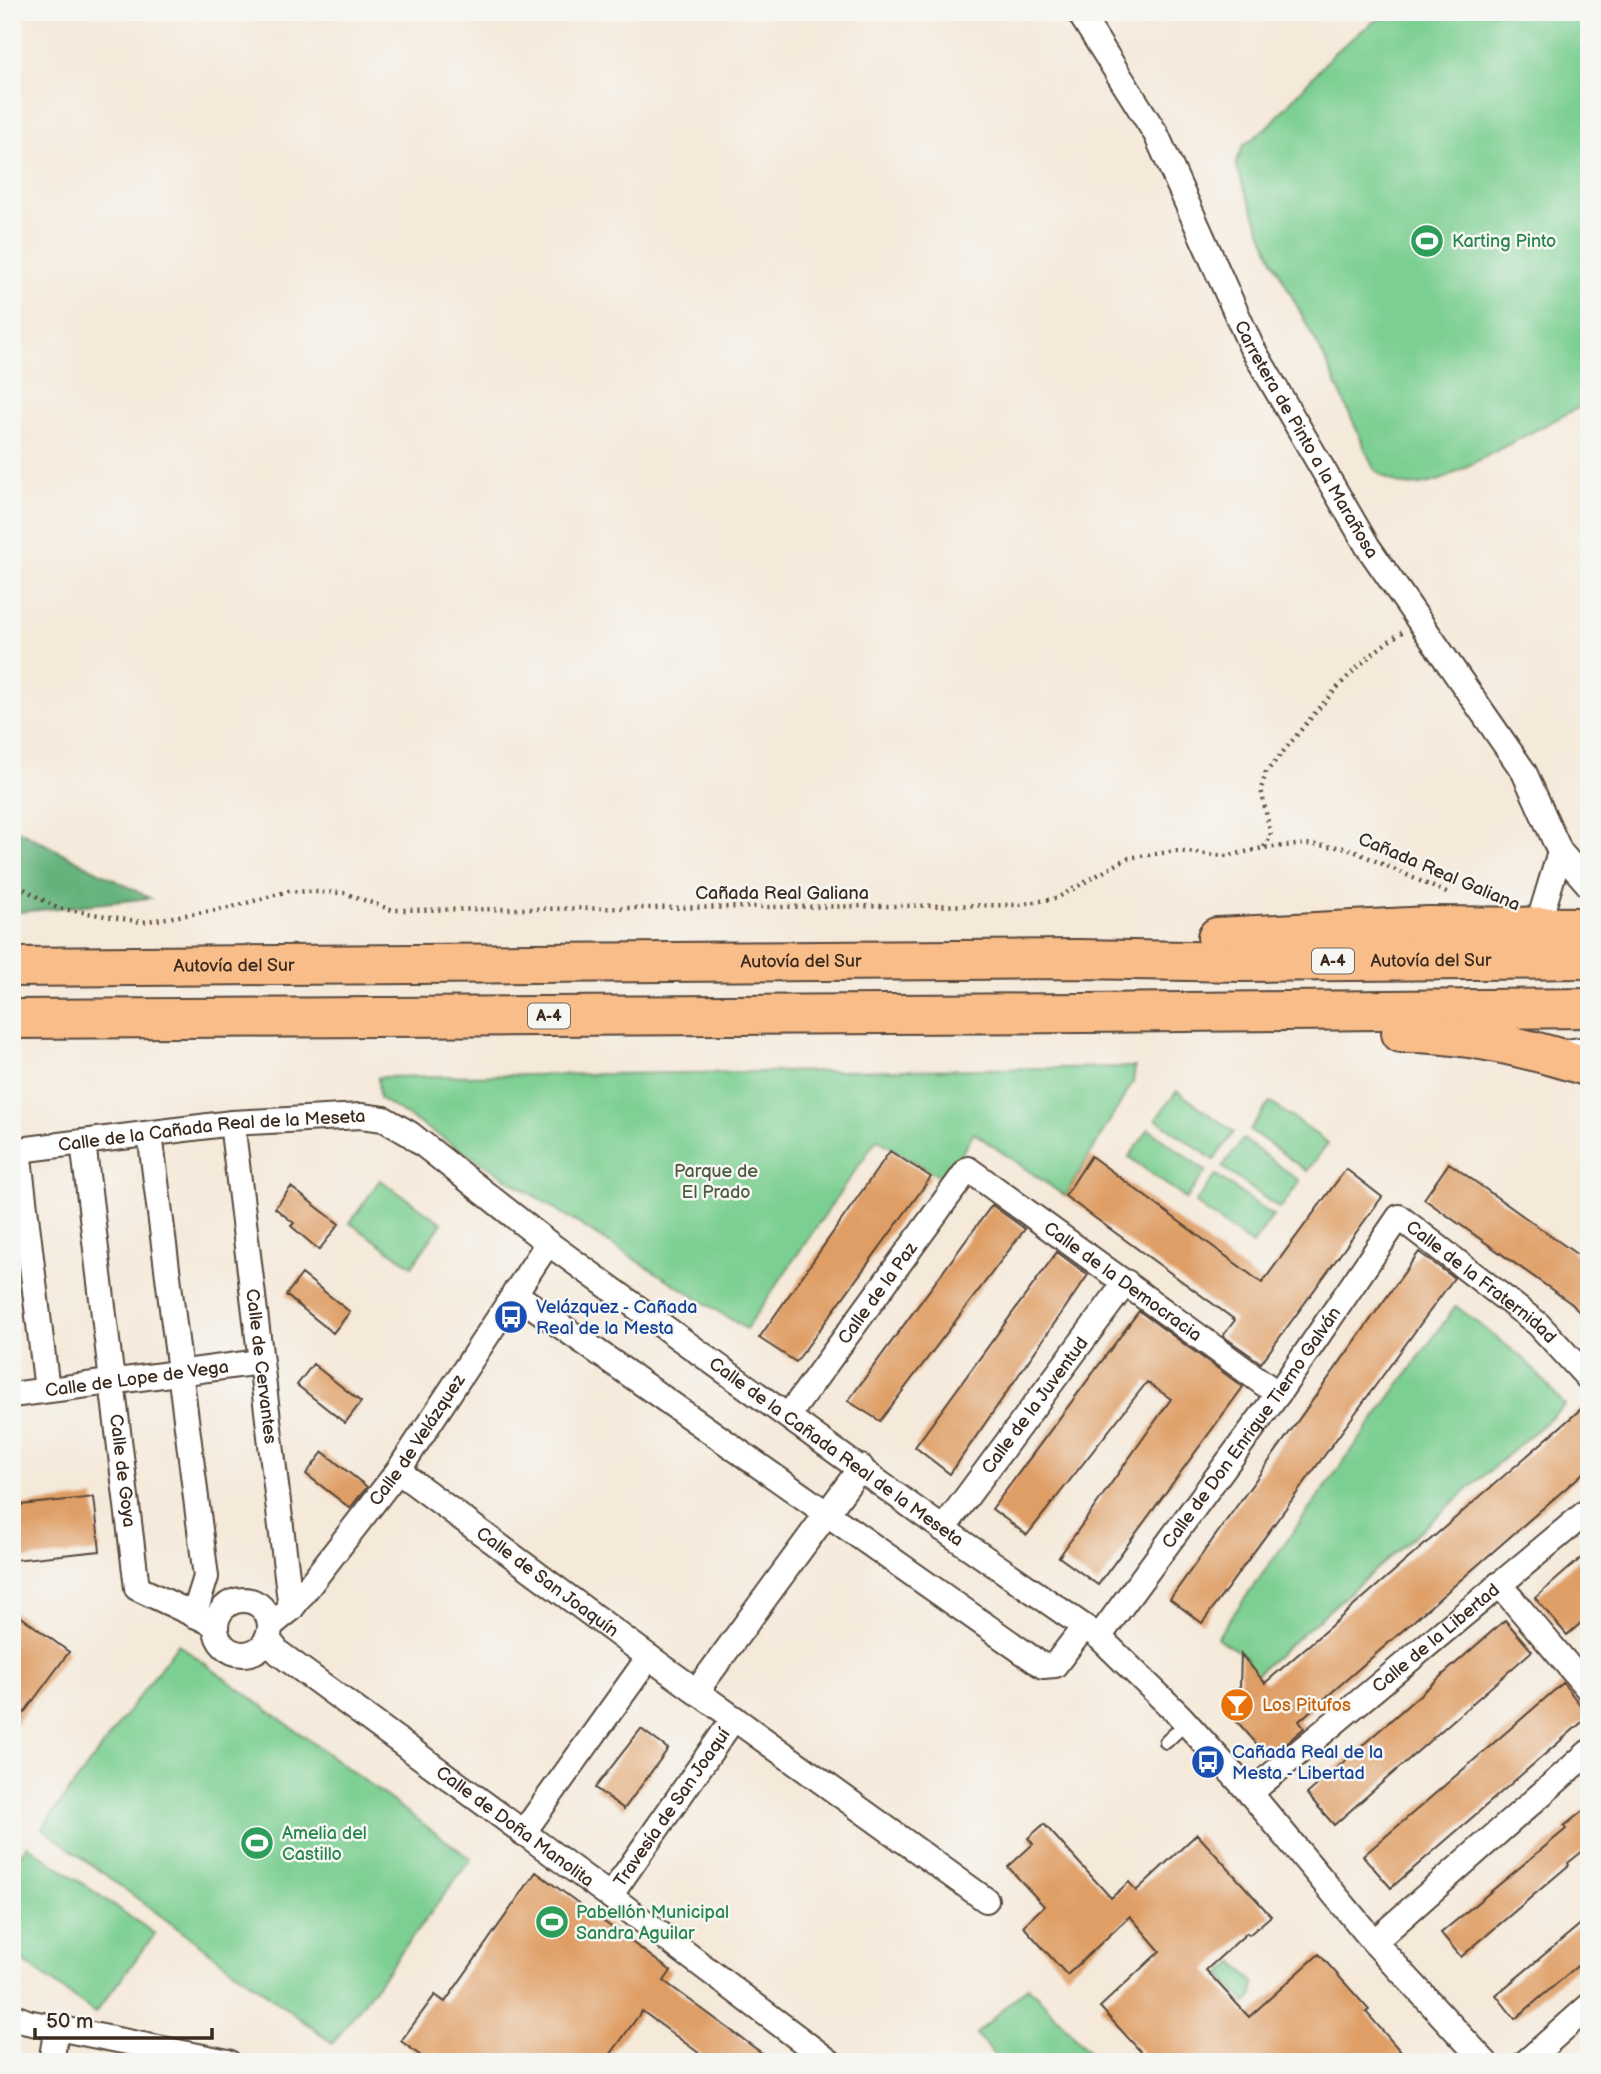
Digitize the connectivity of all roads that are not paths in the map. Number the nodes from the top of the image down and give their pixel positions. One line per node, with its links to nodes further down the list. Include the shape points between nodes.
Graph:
1 (1079, 12): 2 (street, Carretera de Pinto a la Marañosa, via 1156,134 1251,346 1368,547 1524,772)
2 (1560, 852): 3 (lane); 4 (street, Carretera de Pinto a la Marañosa); 6 (street)
3 (1589, 864)
4 (1589, 885)
5 (1589, 927): 6 (highway)
6 (1537, 928): 7 (highway, via 1428,926 1142,941)
7 (1078, 959): 8 (highway, Autovía del Sur / A-4); 9 (highway, Autovía del Sur / A-4)
8 (1589, 959)
9 (12, 967)
10 (1589, 1008): 11 (highway, A-4)
11 (1086, 1013): 12 (highway, A-4); 14 (highway, via 1204,1034 1433,1032)
12 (12, 1019)
13 (1589, 1043): 14 (lane)
14 (1530, 1050): 15 (highway)
15 (1589, 1067)
16 (232, 1123): 17 (street, Calle de la Cañada Real de la Meseta); 22 (street, Calle de la Cañada Real de la Meseta, via 361,1116 384,1119 410,1134); 25 (street, Calle de Cervantes)
17 (150, 1133): 18 (street, Calle de la Cañada Real de la Meseta); 26 (street)
18 (83, 1142): 19 (street, Calle de la Cañada Real de la Meseta); 28 (street, Calle de Goya)
19 (15, 1151): 29 (street)
20 (968, 1168): 23 (street, Calle de la Democracia); 32 (street, Calle de la Paz)
21 (1399, 1217): 27 (street, Calle de la Fraternidad, via 1538,1324); 30 (street, Calle de Don Enrique Tierno Galván)
22 (548, 1242): 24 (street, Calle de Velázquez); 32 (street, Calle de la Cañada Real de la Meseta)
23 (1126, 1282): 30 (street, Calle de la Democracia); 37 (street, Calle de la Juventud)
24 (514, 1293): 34 (street, Calle de Velázquez); 36 (street, Calle de Don Enrique Tierno Galván)
25 (260, 1362): 26 (street, Calle de Lope de Vega); 39 (street, Calle de Cervantes)
26 (181, 1372): 28 (street, Calle de Lope de Vega); 40 (street, via 206,1577)
27 (1589, 1379)
28 (112, 1380): 29 (street, Calle de Lope de Vega); 40 (street, Calle de Goya, via 137,1588)
29 (47, 1390): 31 (street, Calle de Lope de Vega)
30 (1278, 1394): 43 (street, Calle de Don Enrique Tierno Galván)
31 (12, 1395)
32 (789, 1416): 33 (street, Calle de la Cañada Real de la Meseta)
33 (861, 1467): 36 (street); 37 (street, Calle de la Cañada Real de la Meseta)
34 (398, 1471): 39 (street, Calle de Velázquez); 44 (street, Calle de San Joaquín)
35 (1589, 1510): 38 (street, Calle de la Libertad)
36 (827, 1512): 43 (street, Calle de Don Enrique Tierno Galván, via 1043,1666 1055,1665); 46 (street)
37 (943, 1529): 43 (street, Calle de la Cañada Real de la Meseta)
38 (1499, 1584): 45 (street); 51 (street, Calle de la Libertad)
39 (291, 1609): 42 (street, Calle de Velázquez)
40 (194, 1615): 41 (street, Calle de Goya)
41 (216, 1625): 42 (street, via 221,1643 236,1653 254,1651); 42 (street, via 223,1608 248,1601 263,1609)
42 (268, 1632): 52 (street, Calle de Doña Manolita, via 279,1653)
43 (1092, 1632): 48 (street, Calle de la Cañada Real de la Meseta)
44 (649, 1657): 46 (street, Calle de San Joaquín); 52 (street)
45 (1589, 1690)
46 (696, 1692): 47 (street, Calle de San Joaquín)
47 (734, 1718): 53 (street, Travesía de San Joaquí); 54 (street, Calle de San Joaquín)
48 (1186, 1723): 49 (lane); 51 (street, Calle de la Cañada Real de la Meseta)
49 (1166, 1742)
50 (1589, 1752): 55 (street)
51 (1250, 1793): 55 (street, Calle de la Cañada Real de la Meseta)
52 (523, 1833): 53 (street, Calle de Doña Manolita)
53 (610, 1896): 62 (street, Calle de Doña Manolita)
54 (986, 1900)
55 (1374, 1942): 59 (street, Calle de la Cañada Real de la Meseta)
56 (1589, 2006): 63 (street)
57 (12, 2016): 58 (street)
58 (57, 2027): 60 (street); 61 (street)
59 (1472, 2058)
60 (50, 2060)
61 (228, 2062)
62 (830, 2062)
63 (1525, 2062)

